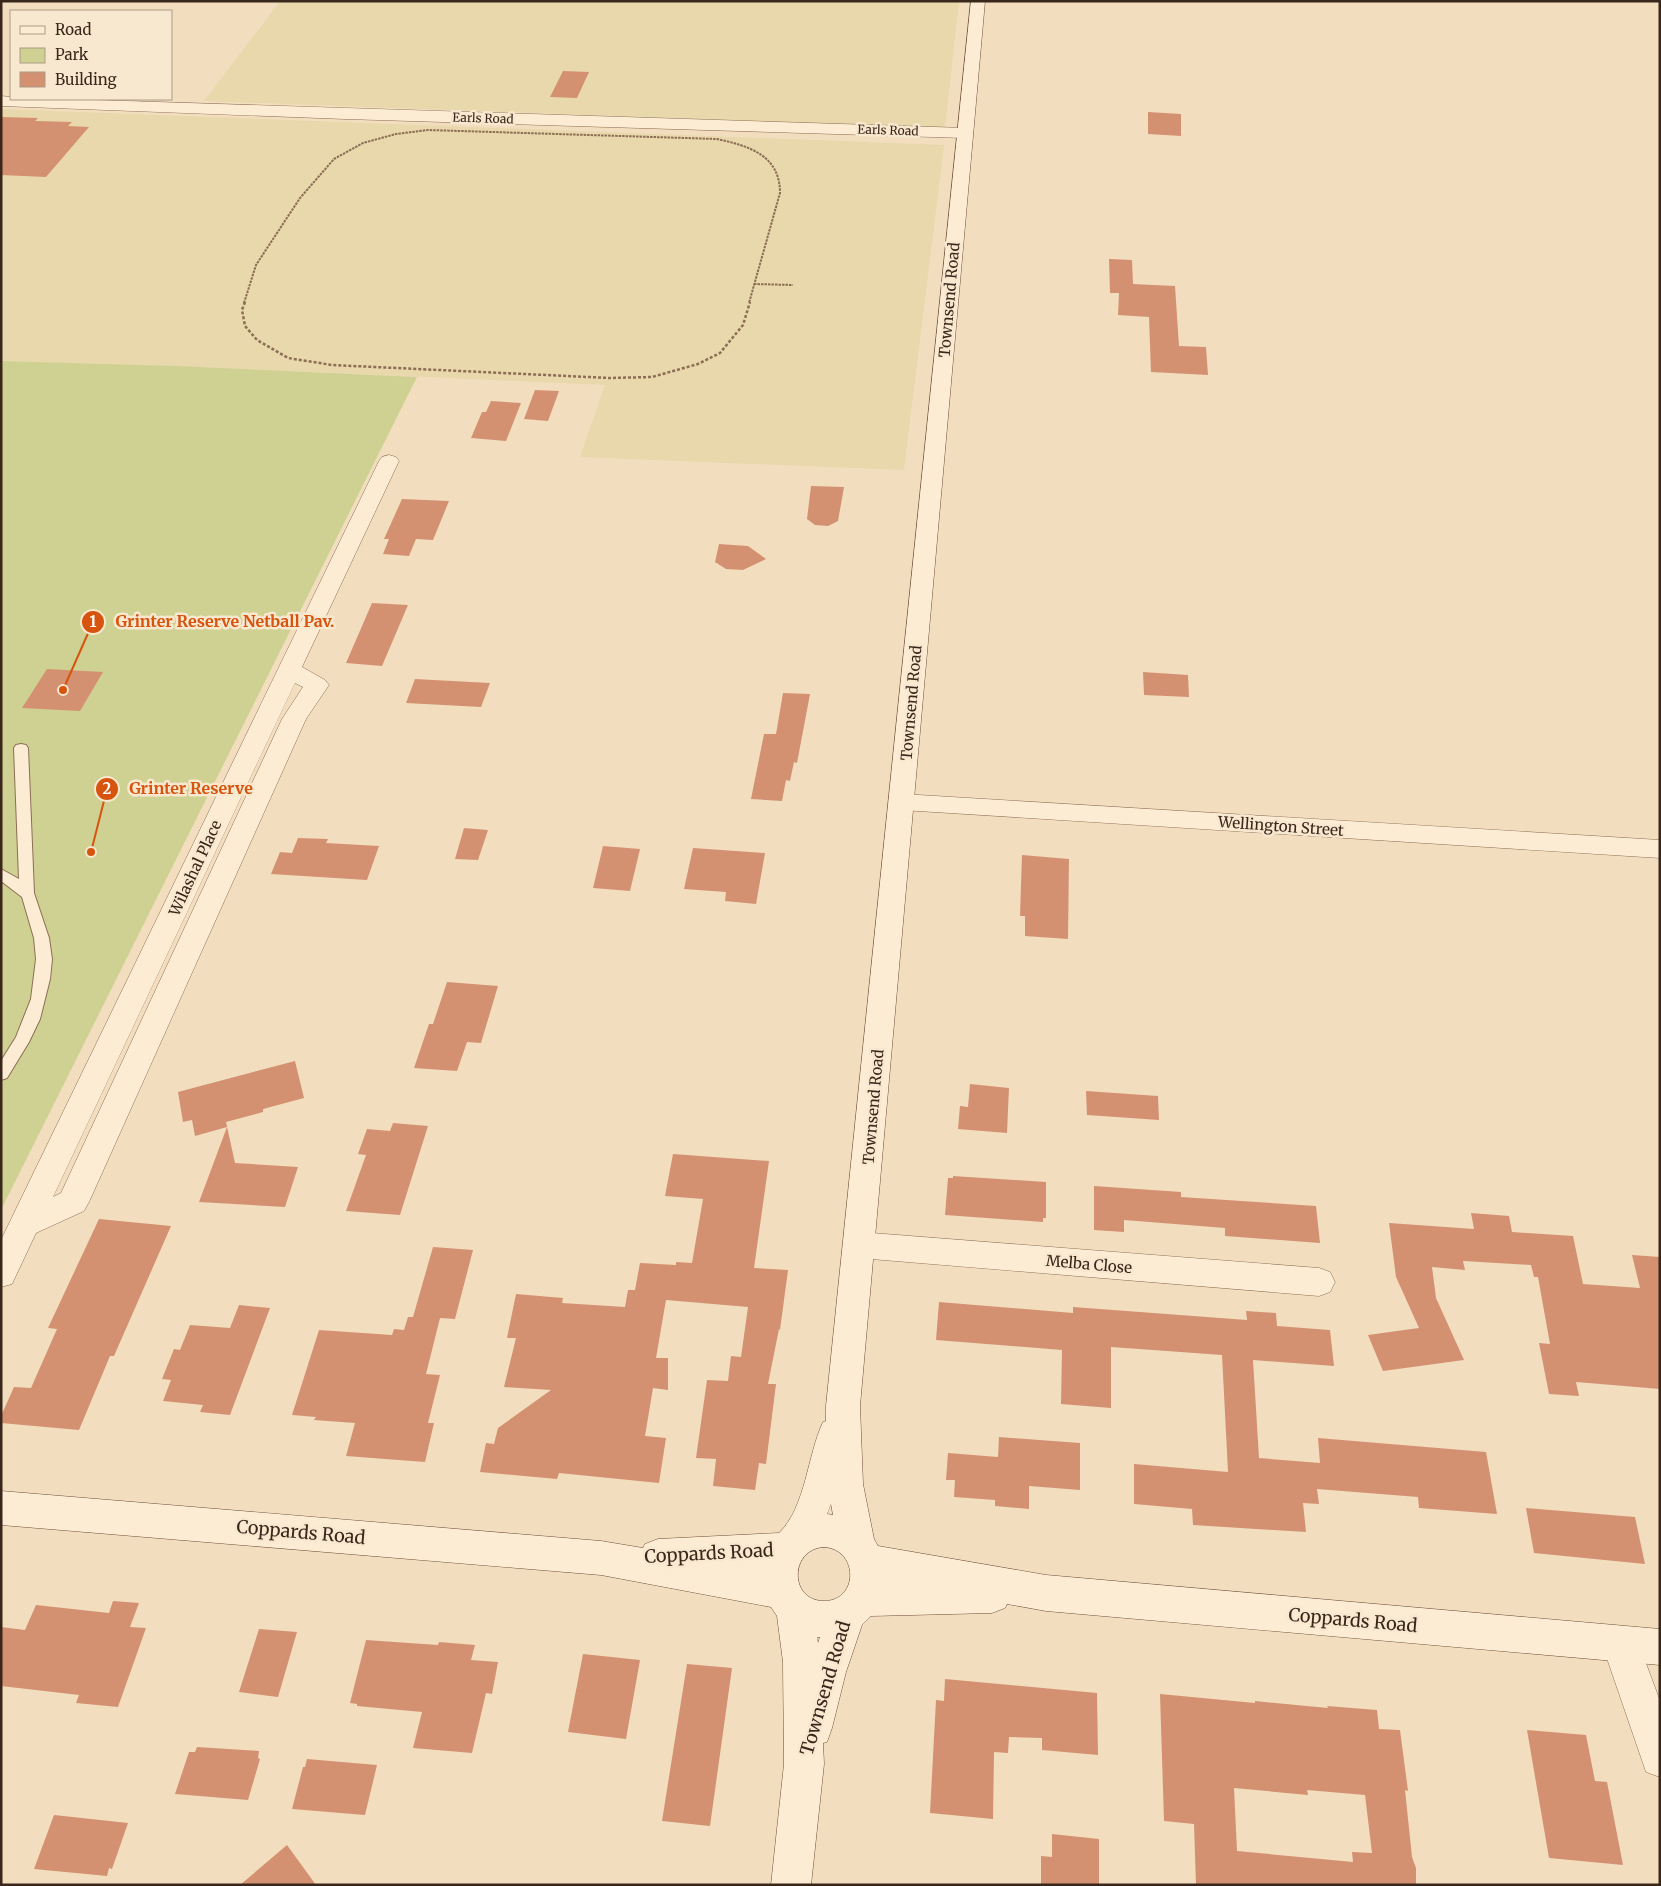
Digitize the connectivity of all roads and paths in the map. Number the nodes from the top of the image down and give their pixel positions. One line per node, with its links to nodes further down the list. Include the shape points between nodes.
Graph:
1 (978, 1): 3 (street, Townsend Road)
2 (1, 101): 3 (street, Earls Road)
3 (965, 133): 8 (street, Townsend Road)
4 (754, 284): 4 (path, via 780,193 779,176 758,153 739,144 718,139 428,130 364,143 334,160 300,198 256,265 242,310 245,326 257,340 288,358 332,365 610,378 652,377 698,364 720,353 743,325); 5 (path)
5 (794, 285)
6 (389, 461): 14 (street, via 289,670 318,685 294,719 73,1202 25,1224)
7 (21, 748): 11 (lane)
8 (902, 802): 9 (street, Wellington Street); 13 (street, Townsend Road)
9 (1660, 849)
10 (1, 874): 11 (lane)
11 (27, 893): 12 (lane, via 42,933 45,971 36,1012 18,1050)
12 (1, 1074)
13 (859, 1245): 15 (street, Melba Close); 16 (street, Townsend Road)
14 (1, 1274)
15 (1320, 1282)
16 (843, 1406): 18 (street, Townsend Road, via 820,1489); 19 (street, Townsend Road, via 845,1484)
17 (1, 1508): 20 (street, Coppards Road)
18 (793, 1543): 19 (street, via 814,1532 829,1532 844,1536); 20 (street, Coppards Road, via 724,1554); 22 (street, via 780,1562 778,1576)
19 (862, 1553): 21 (street, Coppards Road); 23 (street, via 870,1574 868,1587)
20 (601, 1558): 22 (street, Coppards Road)
21 (1046, 1593): 23 (street, Coppards Road); 24 (street, Coppards Road)
22 (788, 1600): 23 (street, via 806,1615 820,1619 833,1618); 27 (street, Townsend Road, via 802,1662)
23 (854, 1606): 27 (street, Townsend Road, via 827,1672)
24 (1621, 1644): 25 (street, Coppards Road); 26 (street)
25 (1660, 1647)
26 (1660, 1758)
27 (804, 1764): 28 (street, Townsend Road)
28 (791, 1885)

